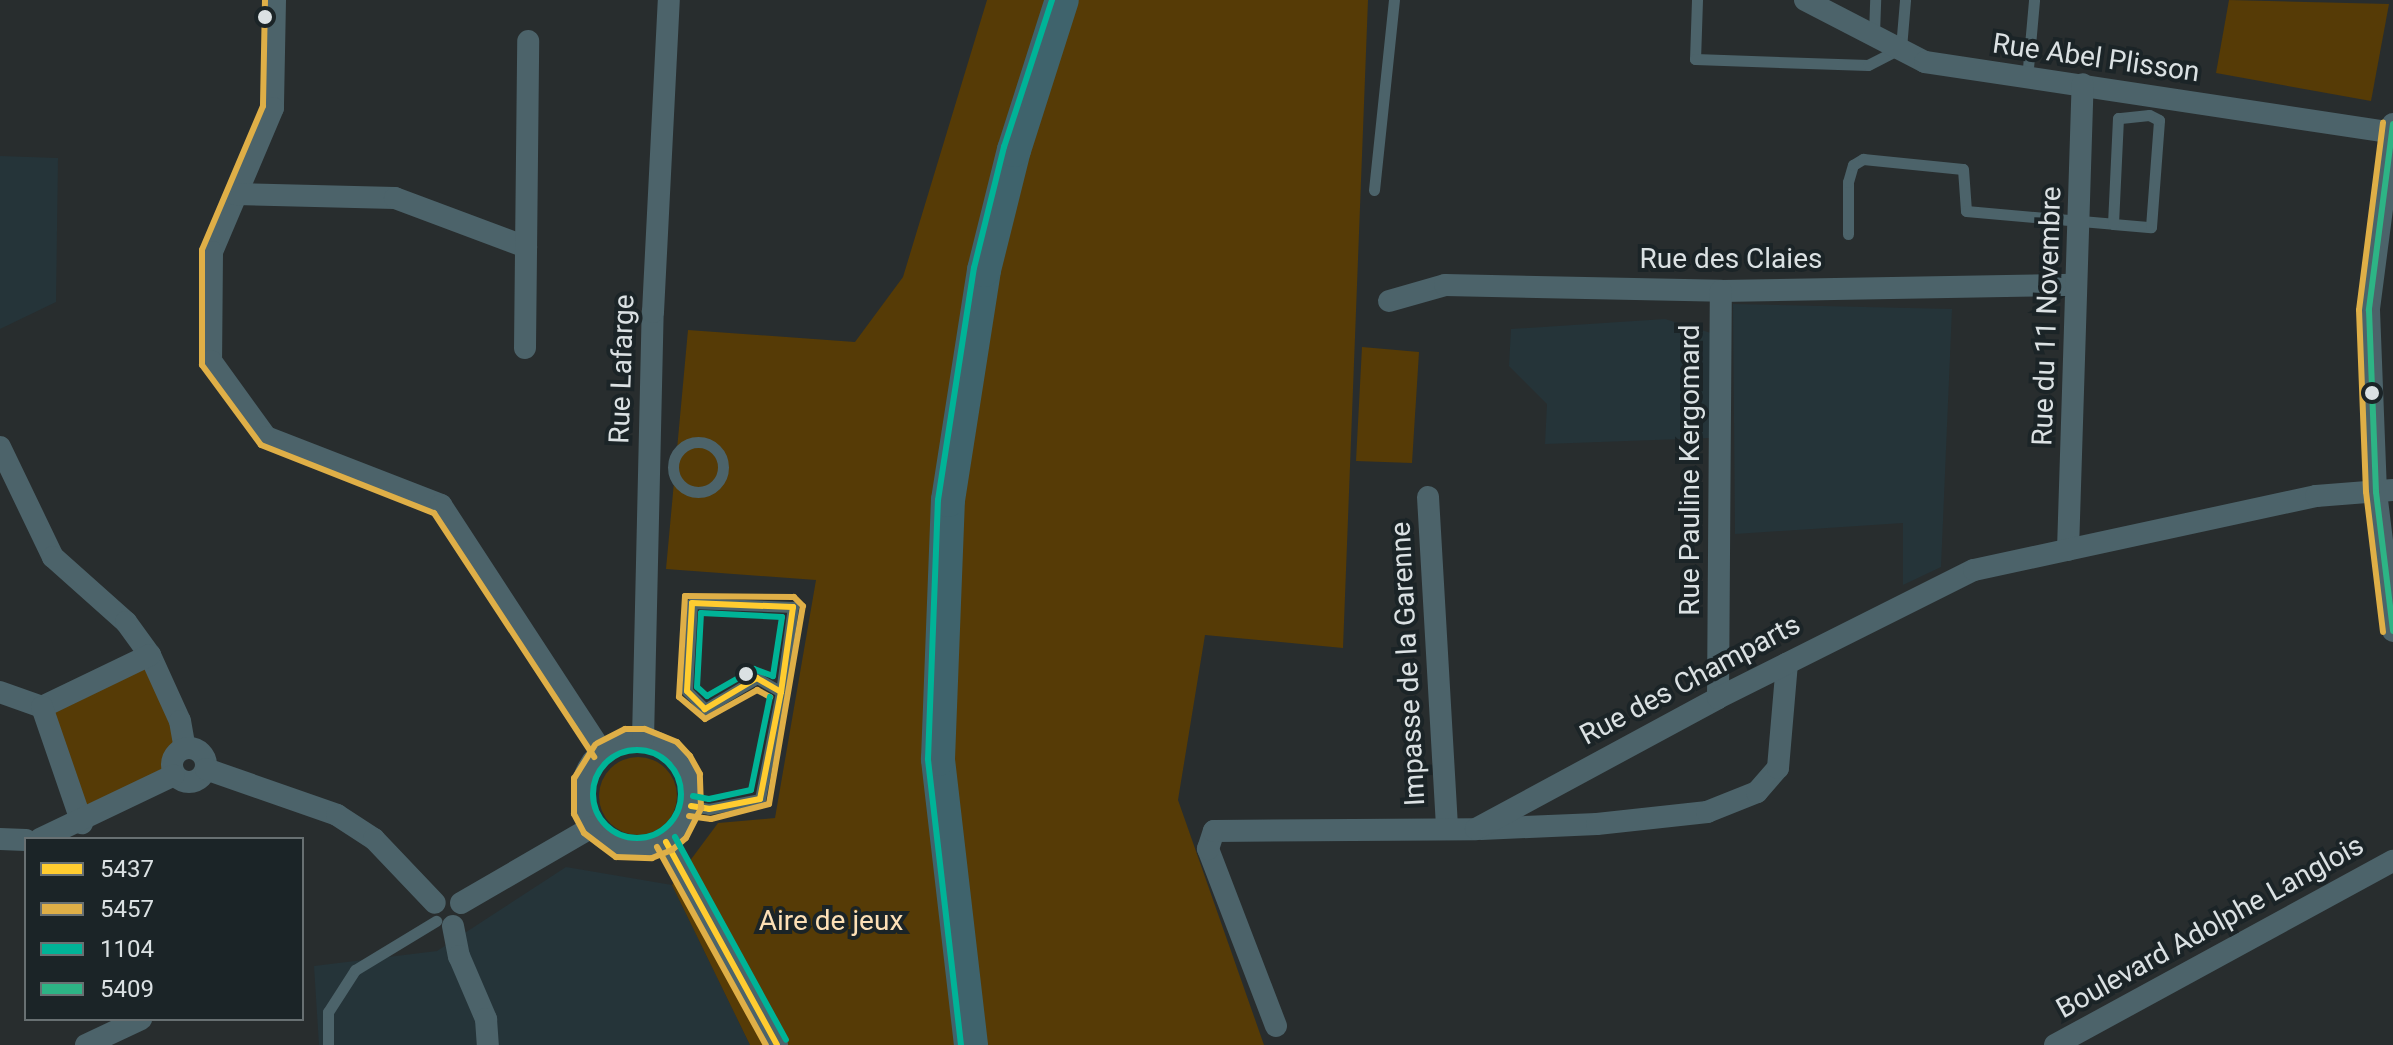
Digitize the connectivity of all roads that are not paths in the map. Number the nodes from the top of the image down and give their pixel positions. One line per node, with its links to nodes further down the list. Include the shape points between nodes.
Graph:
1 (275, 0): 17 (street, via 273,108)
2 (669, 0): 27 (street, Rue Lafarge)
3 (1062, 0): 61 (main road, via 1014,150 984,270 948,500 938,759)
4 (1394, 0): 16 (lane)
5 (1697, 0): 12 (lane, via 1695,59 1868,65)
6 (1805, 0): 10 (street, Rue Abel Plisson)
7 (1875, 0): 10 (lane)
8 (1905, 0): 12 (lane)
9 (2034, 0): 13 (lane)
10 (1874, 34): 12 (street, Rue Abel Plisson)
11 (528, 41): 21 (street)
12 (1901, 48): 13 (street, Rue Abel Plisson, via 1925,62)
13 (2027, 79): 14 (street, Rue Abel Plisson)
14 (2083, 84): 15 (street, Rue Abel Plisson); 18 (street, Rue du 11 Novembre)
15 (2393, 130): 29 (street, via 2369,310)
16 (1374, 190)
17 (235, 194): 21 (street, via 395,198); 41 (street, via 212,252 211,361 266,437 441,505)
18 (2081, 221): 19 (lane); 20 (lane, via 1966,211 1963,169 1863,159 1853,165 1848,182); 22 (street, Rue du 11 Novembre)
19 (2113, 224): 19 (lane, via 2118,118 2149,115 2159,120 2151,227)
20 (1848, 234)
21 (526, 247): 25 (street)
22 (2076, 285): 23 (street, Rue des Claies); 31 (street, Rue du 11 Novembre)
23 (1721, 291): 24 (street, Rue des Claies, via 1445,285); 37 (street, Rue Pauline Kergomard)
24 (1389, 301)
25 (525, 348)
26 (0, 447): 33 (street, via 53,557 126,622)
27 (649, 470): 28 (lane); 39 (street, Rue Lafarge)
28 (673, 471): 28 (lane, via 680,485 702,492 716,485 722,462 714,448 698,442 682,448)
29 (2384, 491): 31 (street, Rue des Champarts, via 2316,496); 32 (street)
30 (1428, 497): 47 (street, Impasse de la Garenne)
31 (2068, 550): 34 (street, Rue des Champarts, via 1974,570)
32 (2393, 631)
33 (150, 655): 38 (street); 40 (street, via 180,721)
34 (1787, 663): 37 (street, Rue des Champarts); 48 (street, via 1778,768 1757,792 1707,812)
35 (0, 692): 38 (street)
36 (781, 692): 36 (lane, via 793,607 692,603 687,691 705,709 757,678); 44 (lane, via 760,799 709,809)
37 (1718, 698): 48 (street, Rue des Champarts)
38 (42, 707): 45 (street)
39 (643, 739): 41 (street, via 628,739); 44 (street, via 658,743 682,762 693,791)
40 (185, 748): 42 (street, via 201,752); 43 (street, via 172,759)
41 (602, 752): 46 (street, via 591,764 582,796)
42 (206, 769): 43 (street, via 189,783); 54 (street, via 337,815 374,839)
43 (174, 775): 45 (street)
44 (691, 806): 52 (street)
45 (82, 823): 49 (street)
46 (592, 827): 52 (street, via 618,847 651,848); 54 (street, via 461,903 463,916)
47 (1447, 828): 48 (street); 56 (street, via 1214,831 1208,849)
48 (1476, 829)
49 (45, 837)
50 (0, 839): 51 (street)
51 (24, 840)
52 (666, 842): 60 (street)
53 (2393, 861): 62 (street, Boulevard Adolphe Langlois)
54 (441, 917): 58 (lane, via 355,970 328,1012); 59 (street, via 486,1019)
55 (137, 1021): 57 (street)
56 (1276, 1026)
57 (86, 1045)
58 (328, 1045)
59 (488, 1045)
60 (777, 1045)
61 (971, 1045)
62 (2055, 1045)

